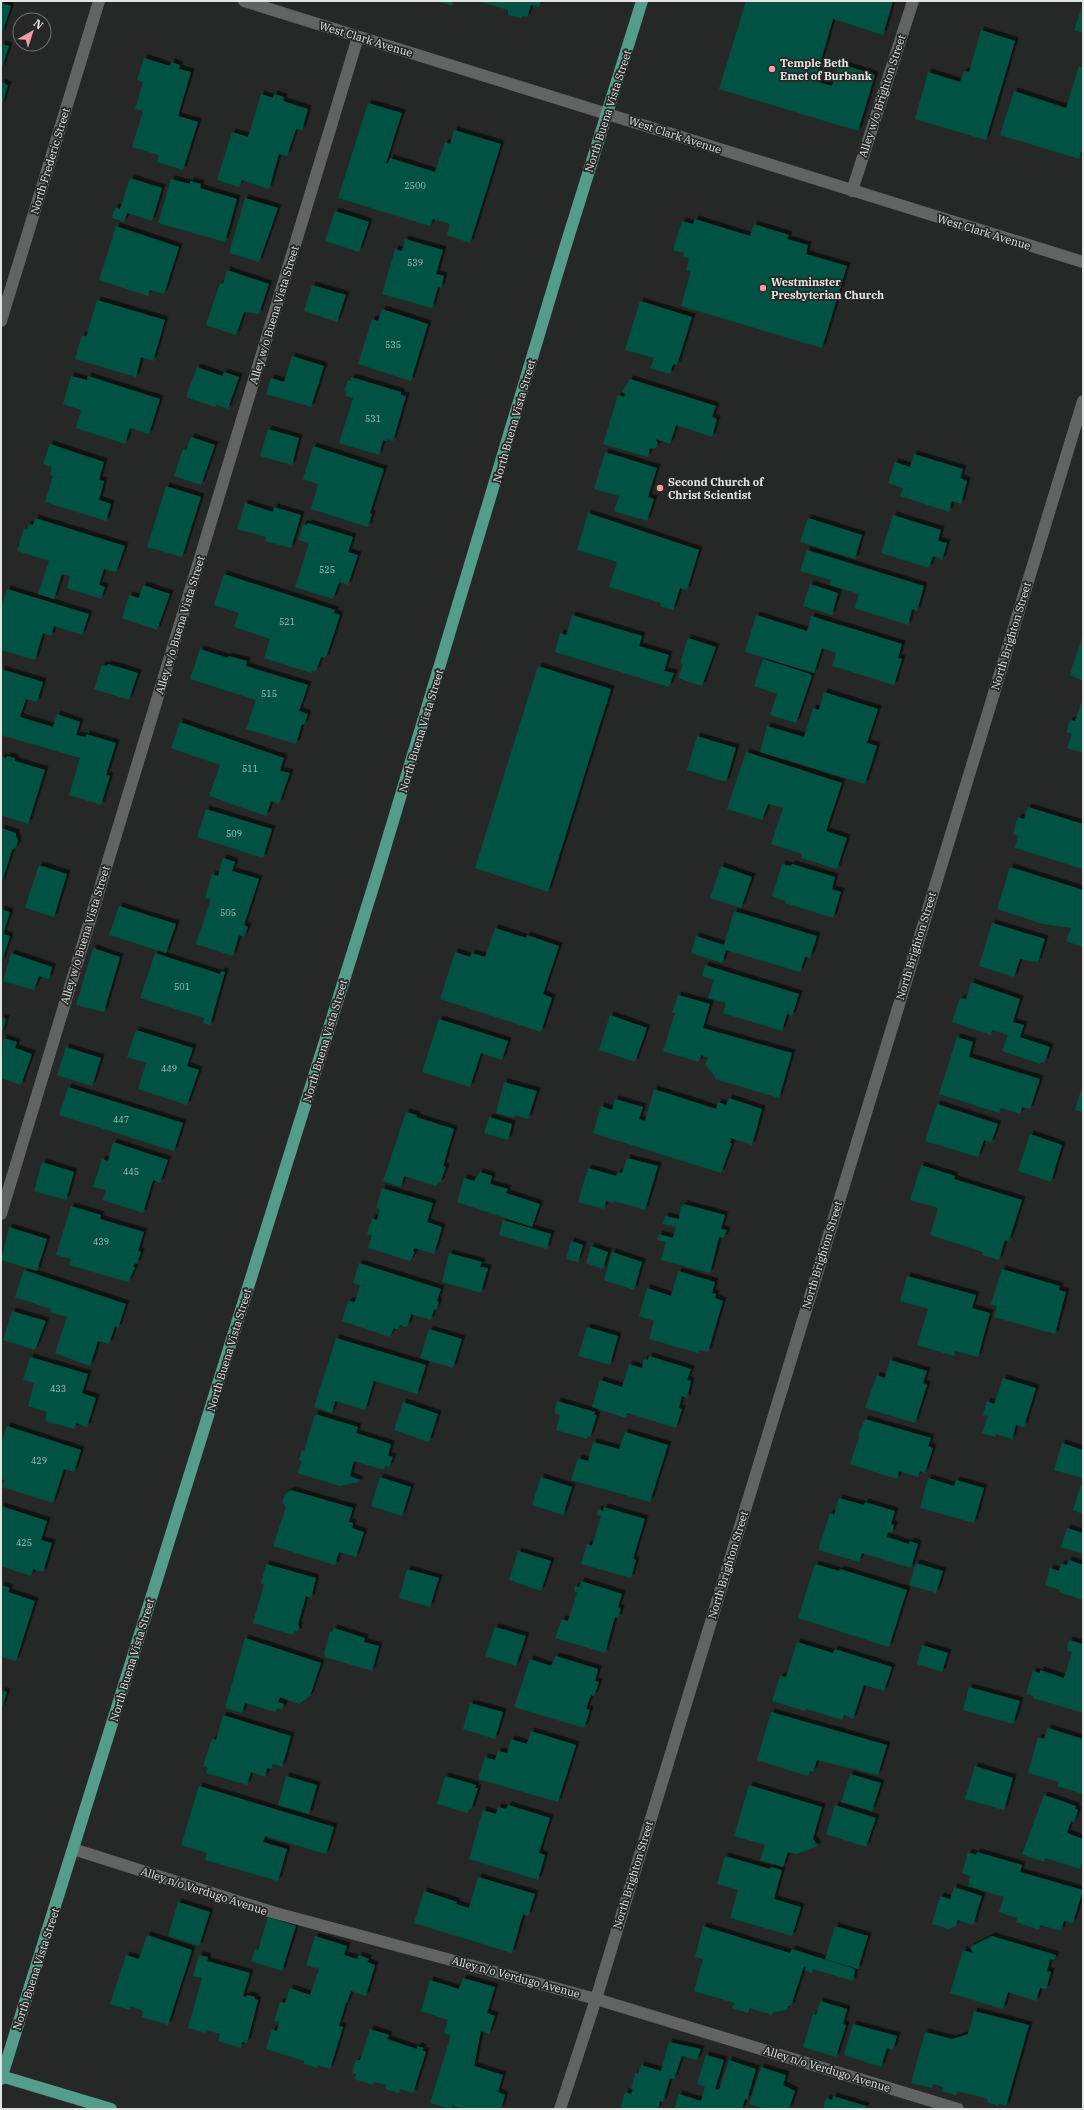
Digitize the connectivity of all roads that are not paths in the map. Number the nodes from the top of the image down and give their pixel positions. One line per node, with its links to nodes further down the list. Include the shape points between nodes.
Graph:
1 (99, 1): 9 (street, North Frederic Street)
2 (244, 1): 5 (street, West Clark Avenue)
3 (642, 1): 6 (main road, North Buena Vista Street)
4 (912, 1): 7 (street, Alley w/o Brighton Street)
5 (358, 37): 6 (street, West Clark Avenue); 11 (street, Alley w/o Buena Vista Street)
6 (606, 112): 7 (street, West Clark Avenue); 12 (main road, North Buena Vista Street, via 377,876)
7 (852, 191): 8 (street, West Clark Avenue)
8 (1083, 262)
9 (1, 321)
10 (1083, 402): 13 (street, North Brighton Street)
11 (1, 1214)
12 (73, 1849): 13 (street, Alley n/o Verdugo Avenue, via 272,1912); 14 (main road, North Buena Vista Street)
13 (596, 1999): 16 (street, North Brighton Street); 17 (street, Alley n/o Verdugo Avenue)
14 (1, 2077): 15 (main road)
15 (111, 2109)
16 (560, 2109)
17 (958, 2109)

